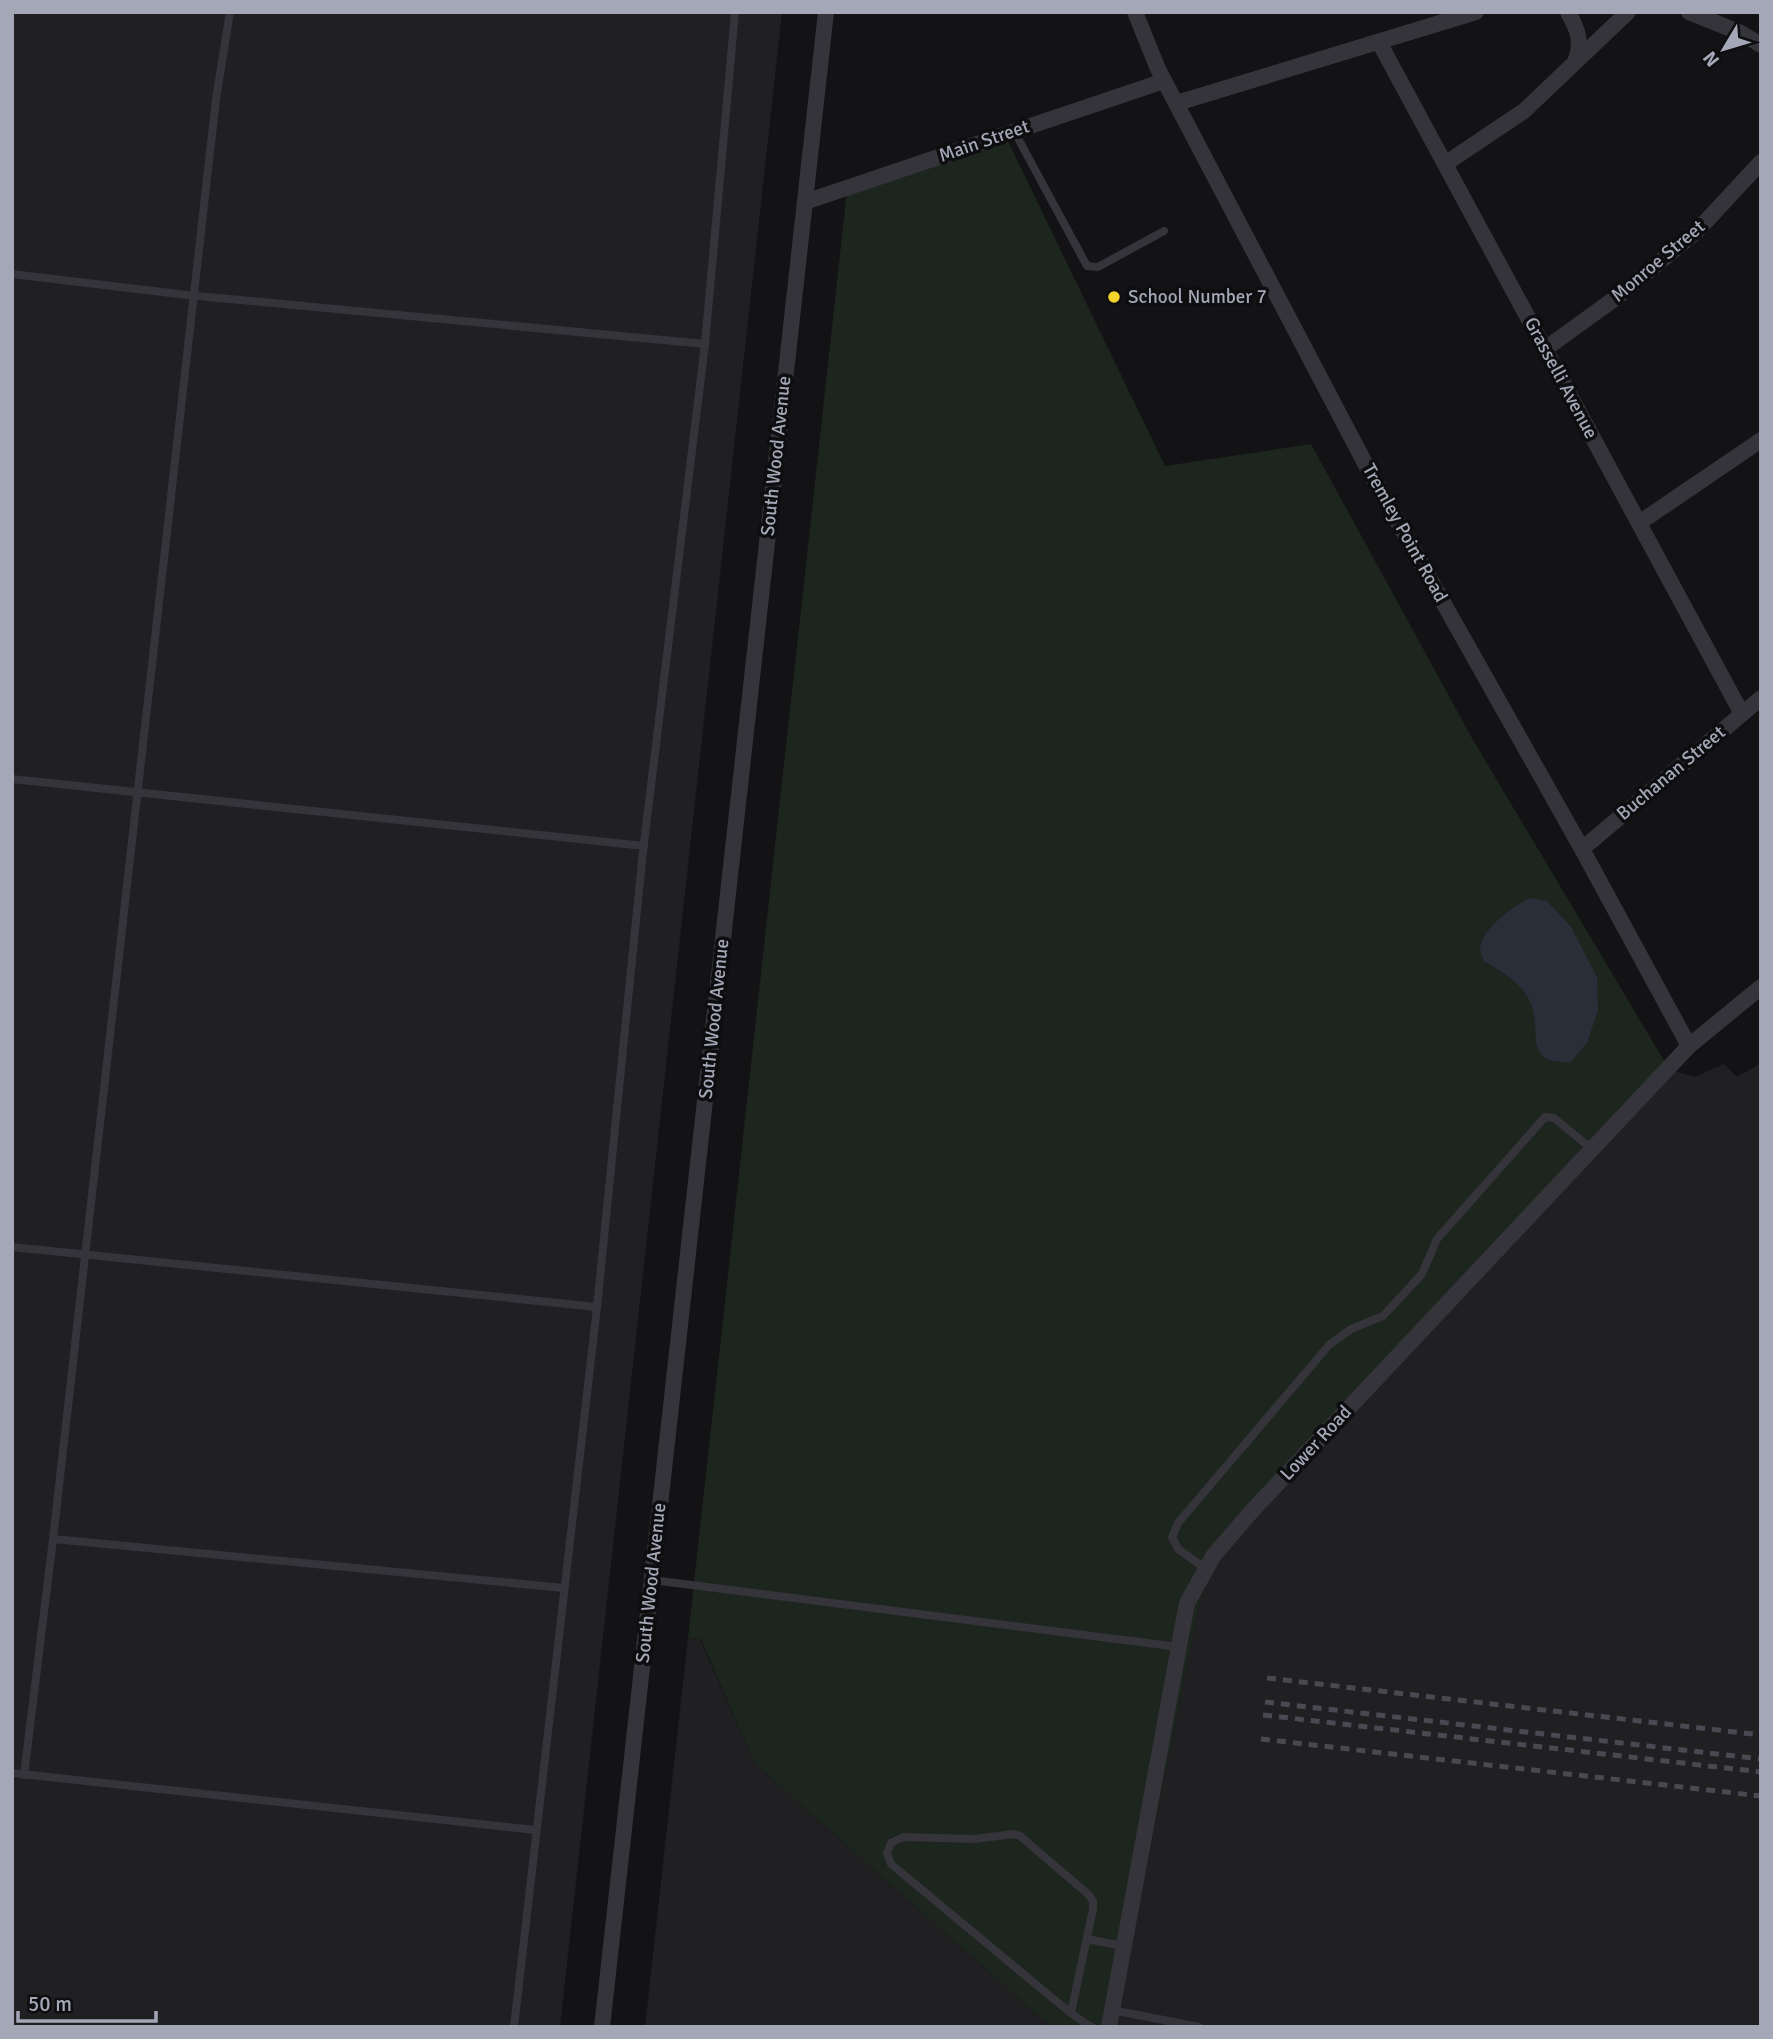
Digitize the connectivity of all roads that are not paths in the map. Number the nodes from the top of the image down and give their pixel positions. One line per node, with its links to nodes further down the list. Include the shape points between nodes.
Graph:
1 (230, 12): 20 (lane)
2 (735, 12): 21 (lane)
3 (826, 12): 17 (street, South Wood Avenue)
4 (1135, 12): 12 (street, Tremley Point Road)
5 (1476, 12): 9 (street)
6 (1569, 12): 11 (street, via 1580,45)
7 (1628, 12): 11 (street)
8 (1689, 12): 10 (street)
9 (1379, 42): 13 (street); 16 (street, Grasselli Avenue)
10 (1761, 45)
11 (1574, 66): 16 (street, via 1524,111)
12 (1164, 81): 13 (street, Tremley Point Road); 14 (street, Main Street)
13 (1177, 103): 30 (street, Tremley Point Road, via 1368,469)
14 (1014, 131): 17 (street, Main Street); 18 (lane, via 1087,266 1098,267)
15 (1761, 162): 22 (street, Monroe Street, via 1697,231)
16 (1445, 164): 22 (street, Grasselli Avenue)
17 (804, 202): 39 (street, South Wood Avenue)
18 (1164, 231)
19 (12, 274): 20 (lane)
20 (193, 296): 21 (lane); 28 (lane)
21 (705, 344): 29 (lane)
22 (1545, 349): 24 (street, Grasselli Avenue)
23 (1761, 440): 24 (street)
24 (1639, 523): 26 (street, Grasselli Avenue)
25 (1761, 698): 26 (street, Buchanan Street)
26 (1742, 714): 30 (street, Buchanan Street)
27 (12, 779): 28 (lane)
28 (136, 794): 29 (lane); 35 (lane)
29 (644, 846): 36 (lane)
30 (1582, 849): 32 (street, Tremley Point Road)
31 (1761, 987): 32 (street, Lower Road)
32 (1689, 1046): 33 (street, Lower Road)
33 (1592, 1149): 38 (street, Lower Road, via 1251,1512); 38 (lane, via 1554,1118 1545,1117 1437,1239 1422,1274 1383,1316 1350,1329 1329,1345 1178,1523 1172,1537 1178,1549)
34 (12, 1247): 35 (lane)
35 (86, 1255): 36 (lane); 37 (lane)
36 (597, 1307): 40 (lane)
37 (53, 1539): 40 (lane); 43 (lane)
38 (1206, 1569): 41 (street, Lower Road, via 1187,1603)
39 (652, 1580): 41 (lane); 50 (street, South Wood Avenue)
40 (564, 1588): 44 (lane)
41 (1179, 1647): 46 (street, Lower Road)
42 (12, 1773): 43 (lane)
43 (24, 1775): 44 (lane)
44 (536, 1830): 49 (lane)
45 (1087, 1939): 46 (lane); 48 (lane); 48 (lane, via 1091,1896 1020,1836 904,1837 891,1843 887,1857 891,1864)
46 (1123, 1947): 47 (street, Lower Road)
47 (1112, 2010): 52 (street, Lower Road); 53 (lane)
48 (1071, 2013): 51 (lane)
49 (514, 2027)
50 (602, 2027)
51 (1092, 2027)
52 (1108, 2027)
53 (1199, 2027)

